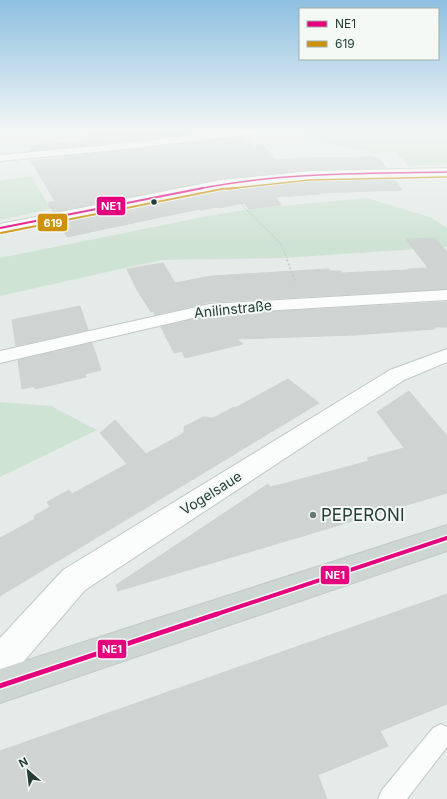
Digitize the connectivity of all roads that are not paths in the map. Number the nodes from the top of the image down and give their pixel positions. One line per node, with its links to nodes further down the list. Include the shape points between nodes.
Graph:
1 (447, 172): 2 (street, via 323,174 221,184)
2 (0, 228)
3 (447, 295): 5 (street, Anilinstraße, via 210,309)
4 (447, 355): 7 (street, Vogelsaue, via 398,375 74,580)
5 (0, 357)
6 (447, 538): 8 (main road)
7 (0, 663)
8 (0, 686)
9 (441, 736): 10 (lane)
10 (391, 799)

